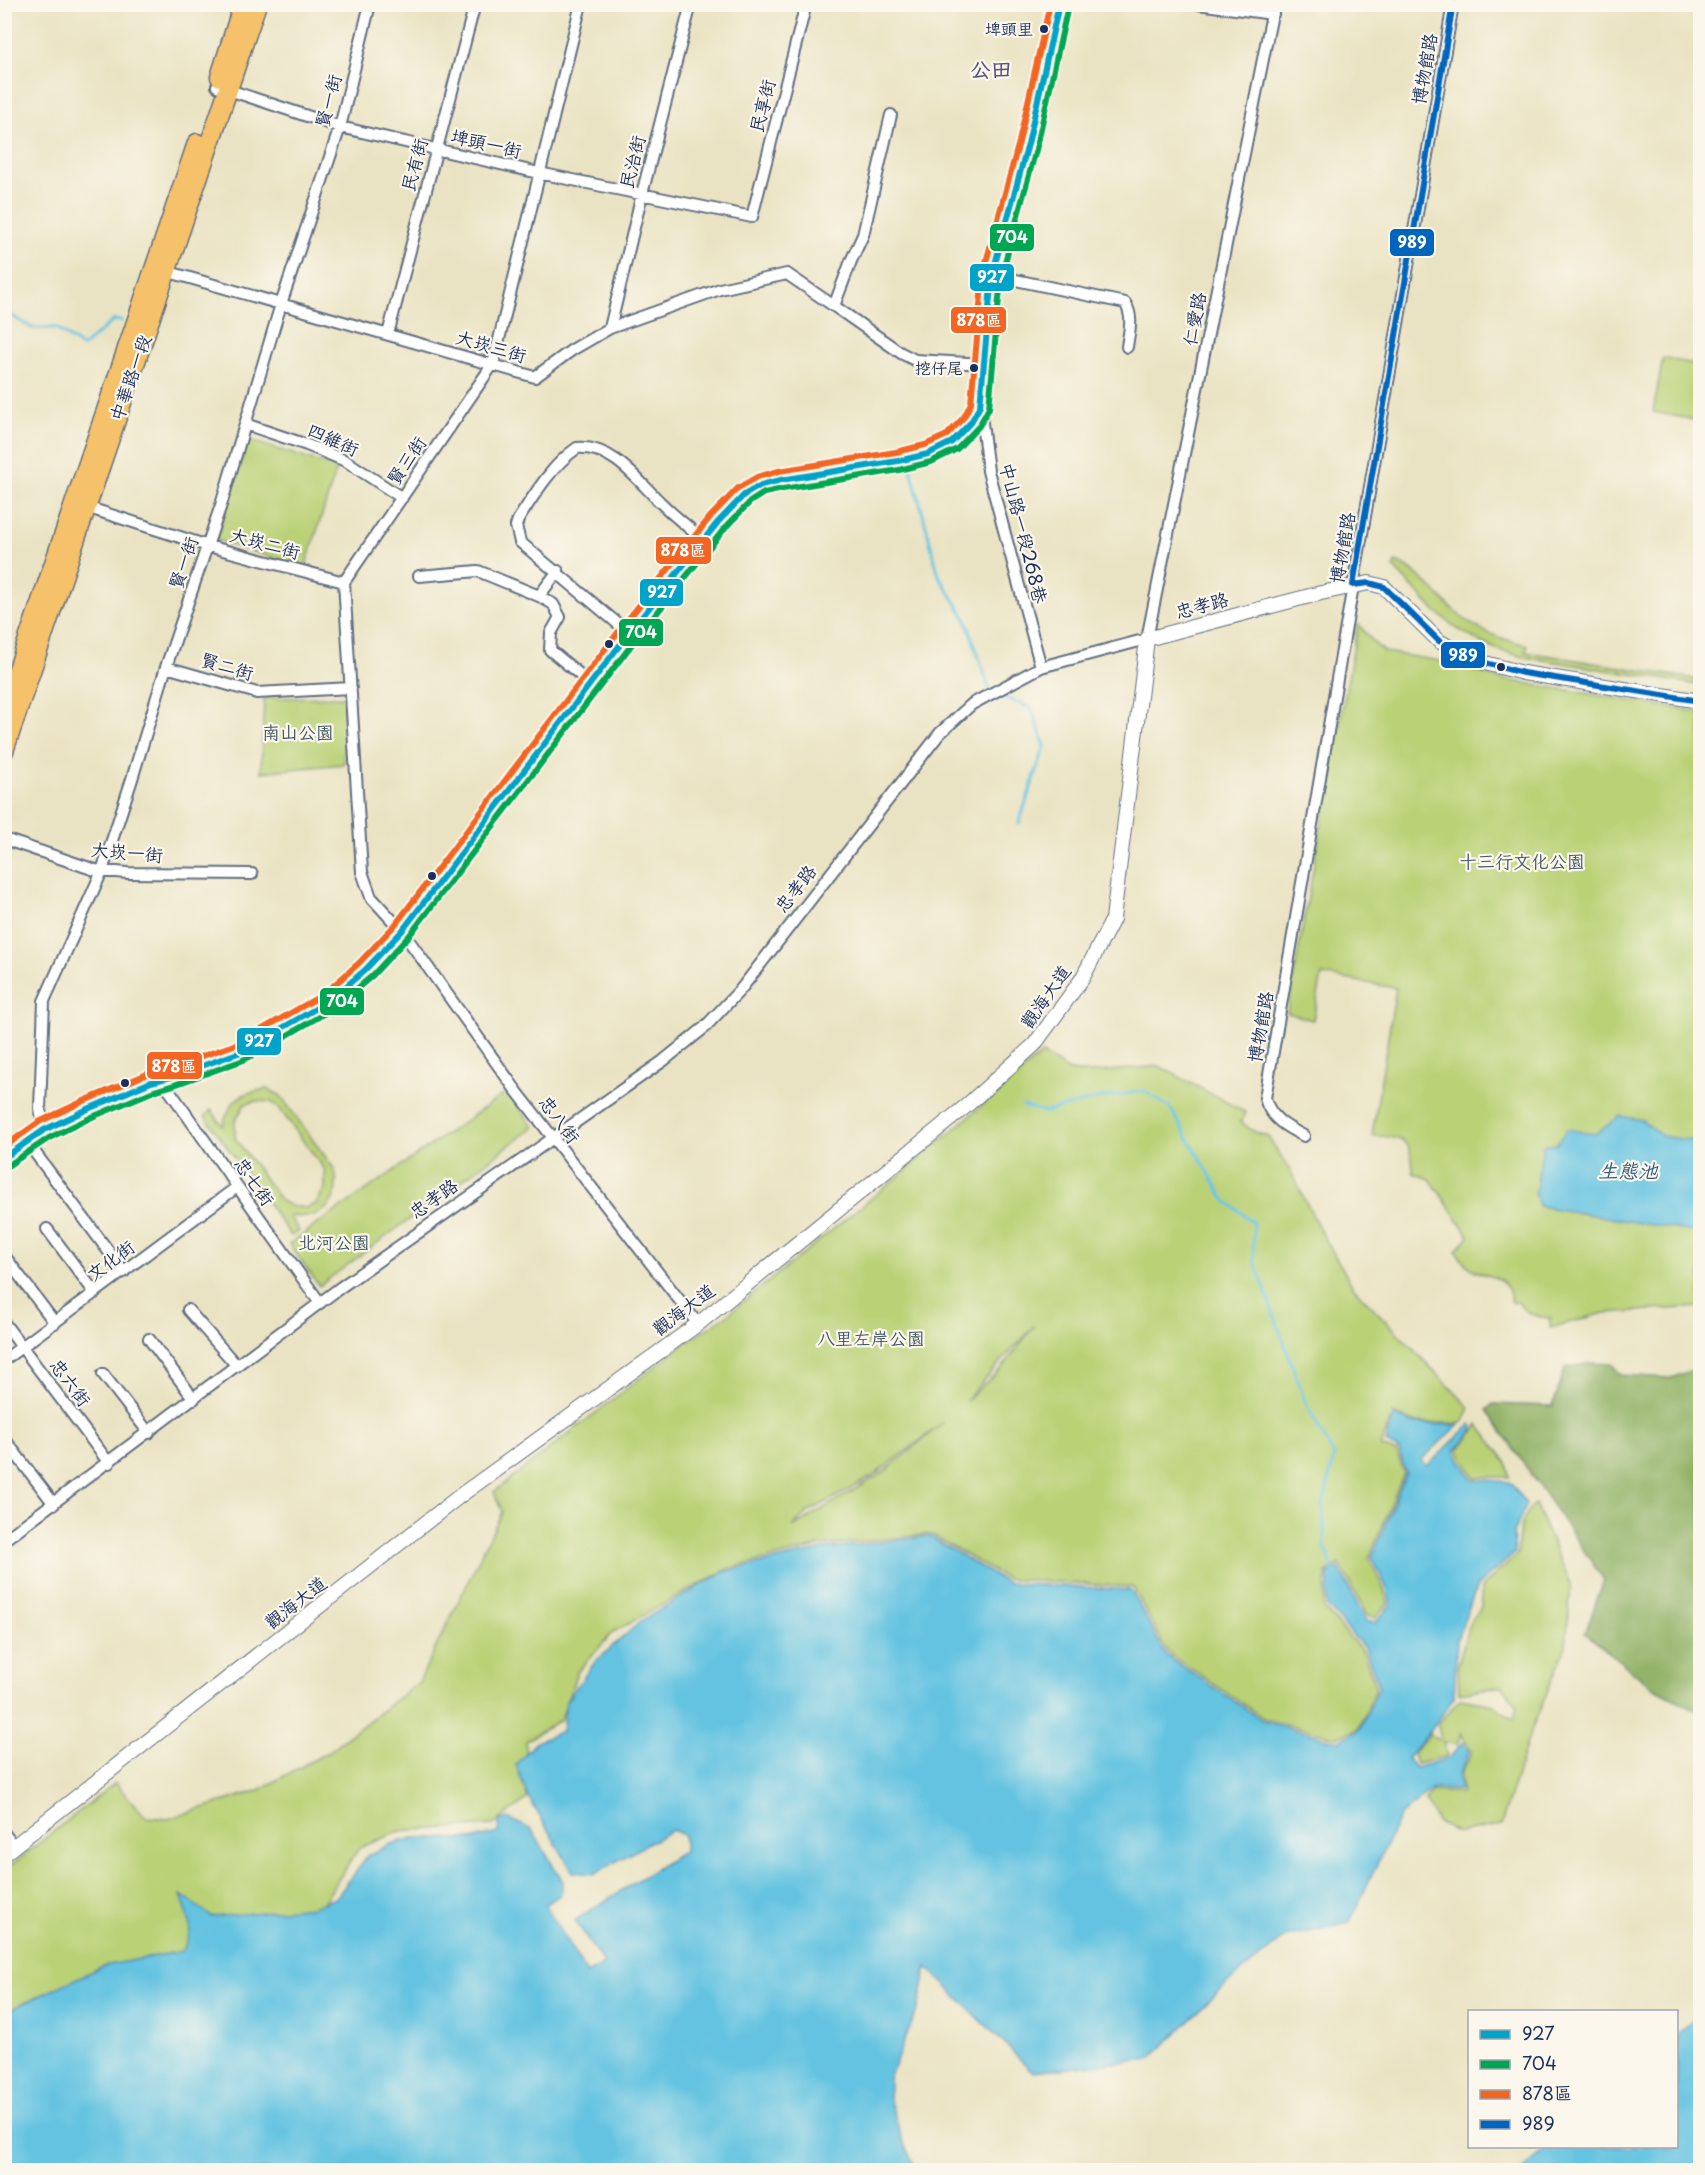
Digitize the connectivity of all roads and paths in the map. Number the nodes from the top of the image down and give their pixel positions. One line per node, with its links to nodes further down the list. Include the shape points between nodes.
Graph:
1 (243, 4): 12 (main road, 中華路一段)
2 (257, 4): 12 (main road, 中華路一段)
3 (370, 4): 14 (street, 賢一街)
4 (475, 4): 15 (street, 民有街)
5 (581, 4): 16 (street, 賢三街)
6 (691, 4): 17 (street, 民治街)
7 (806, 4): 18 (street, 民享街)
8 (1059, 4): 20 (main road, via 1028,144)
9 (1198, 4): 11 (street)
10 (1453, 4): 37 (street, 博物館路)
11 (1273, 9): 40 (street, 仁愛路)
12 (223, 88): 14 (street, 埤頭一街); 19 (main road, 中華路一段)
13 (891, 115): 22 (street, via 863,235)
14 (340, 127): 15 (street, 埤頭一街); 21 (street, 賢一街)
15 (437, 149): 16 (street, 埤頭一街); 24 (street, 民有街)
16 (540, 173): 17 (street, 埤頭一街); 26 (street, 賢三街)
17 (642, 194): 18 (street, 埤頭一街); 23 (street, 民治街)
18 (752, 217)
19 (160, 270): 21 (street, 大崁三街); 31 (main road, 中華路一段)
20 (992, 275): 25 (street, via 1125,303 1131,321); 27 (main road)
21 (281, 304): 24 (street, 大崁三街); 29 (street, 賢一街)
22 (834, 306): 23 (street, 大崁三街, via 787,274 720,289); 27 (street, 大崁三街, via 915,360)
23 (610, 328): 26 (street, 大崁三街, via 535,377)
24 (388, 334): 26 (street, 大崁三街)
25 (1127, 347)
26 (493, 364): 30 (street, 賢三街)
27 (984, 364): 28 (main road)
28 (980, 406): 32 (main road, via 952,442 928,454 762,484 744,495); 42 (street, 中山路一段268巷, via 988,471)
29 (245, 424): 30 (street, 四維街, via 346,461); 33 (street, 賢一街)
30 (402, 498): 36 (street, 賢三街)
31 (81, 506): 33 (street, 大崁二街); 46 (main road, 中華路一段); 47 (main road, 中華路一段)
32 (704, 540): 34 (street, via 623,465 605,454 577,448 548,477 516,526 520,542); 39 (main road)
33 (208, 546): 36 (street, 大崁二街); 41 (street, 賢一街)
34 (558, 571): 38 (street); 39 (street)
35 (419, 576): 38 (street, via 478,571)
36 (344, 582): 44 (street)
37 (1353, 585): 40 (street, 忠孝路); 45 (street, 忠孝路, via 1370,583 1384,587 1439,640 1470,659 1523,672); 54 (street, 博物館路, via 1265,1098 1272,1115)
38 (539, 596): 43 (street, via 553,604 560,617 551,633 550,650)
39 (629, 633): 43 (main road)
40 (1147, 639): 42 (street, 忠孝路); 67 (street, 觀海大道, via 1113,919 1082,979 1034,1045 965,1107)
41 (166, 667): 44 (street, 賢二街, via 256,693); 49 (street, 賢一街)
42 (1041, 667): 55 (street, 忠孝路, via 972,704 940,733 741,989 704,1028)
43 (590, 683): 51 (main road)
44 (351, 688): 51 (street, via 362,872 371,897)
45 (1701, 701)
46 (4, 710)
47 (4, 751)
48 (4, 839): 49 (street, 大崁一街)
49 (102, 871): 50 (street, 大崁一街); 53 (street, 賢一街, via 44,1001 40,1109)
50 (252, 874)
51 (402, 931): 52 (main road, via 329,1001 238,1053); 55 (street, 忠八街)
52 (162, 1080): 53 (main road); 58 (street, 忠七街)
53 (44, 1130): 56 (main road)
54 (1304, 1136)
55 (552, 1138): 63 (street, 忠孝路); 67 (street, 忠八街)
56 (27, 1142): 57 (main road); 61 (street)
57 (4, 1158)
58 (237, 1187): 61 (street, 文化街); 63 (street, 忠七街)
59 (47, 1229): 62 (street)
60 (6, 1258): 66 (street)
61 (124, 1272): 62 (street, 文化街)
62 (95, 1293): 66 (street, 文化街)
63 (320, 1303): 71 (street, 忠孝路)
64 (188, 1310): 71 (street)
65 (4, 1323): 69 (street, 忠六街)
66 (55, 1323): 69 (street, 文化街)
67 (698, 1324): 80 (street, 觀海大道, via 461,1495)
68 (148, 1339): 73 (street)
69 (22, 1347): 70 (street, 文化街); 76 (street, 忠六街)
70 (4, 1360)
71 (237, 1366): 73 (street, 忠孝路)
72 (103, 1374): 74 (street)
73 (194, 1399): 74 (street, 忠孝路)
74 (148, 1433): 76 (street, 忠孝路)
75 (6, 1441): 77 (street)
76 (109, 1463): 77 (street, 忠孝路)
77 (54, 1504): 78 (street, 忠孝路)
78 (4, 1540)
79 (4, 1833): 80 (street)
80 (9, 1850)

